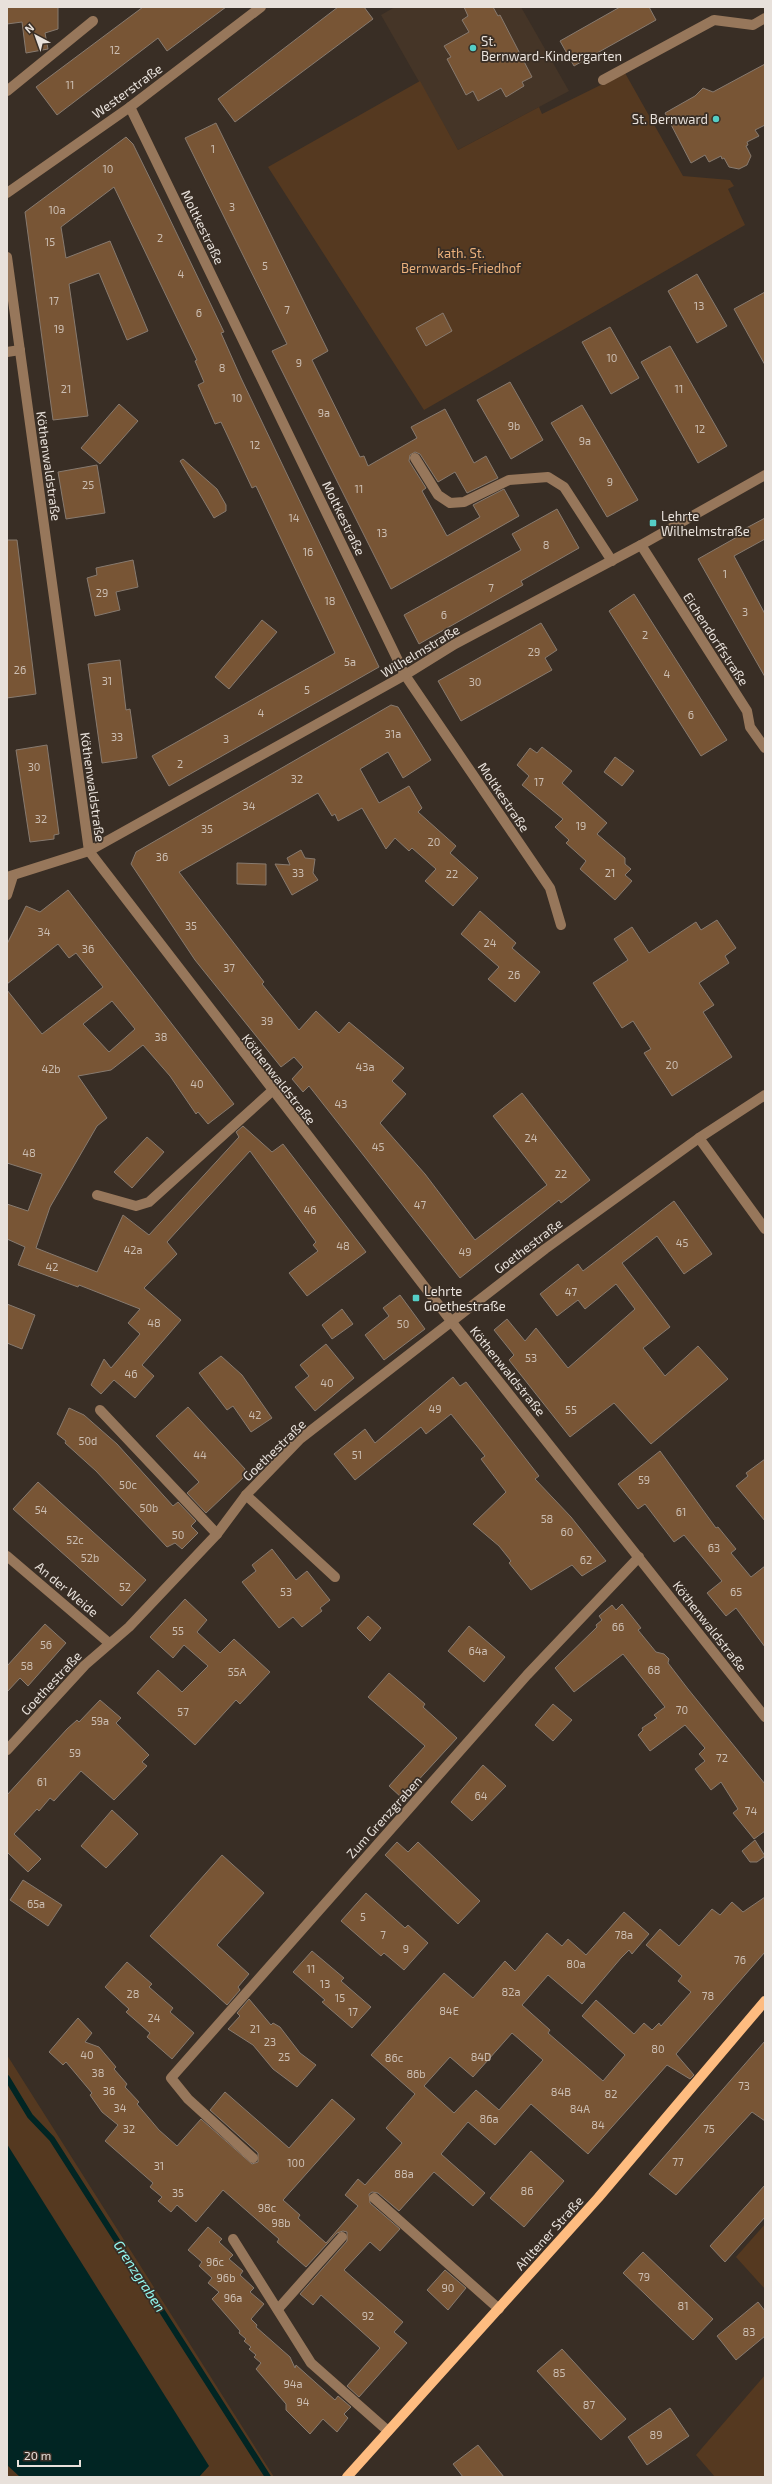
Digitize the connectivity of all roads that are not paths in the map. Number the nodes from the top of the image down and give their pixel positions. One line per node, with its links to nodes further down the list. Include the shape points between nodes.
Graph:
1 (261, 7): 6 (street, Westerstraße)
2 (765, 18): 4 (street, via 753,25 714,20)
3 (93, 21): 5 (street)
4 (603, 80)
5 (7, 91)
6 (130, 107): 7 (street, Westerstraße); 15 (street, Moltkestraße)
7 (7, 193)
8 (7, 257): 9 (street, Köthenwaldstraße)
9 (20, 350): 10 (street); 17 (street, Köthenwaldstraße)
10 (7, 352)
11 (415, 458): 14 (street, via 438,495 450,503 464,502 509,480 548,477 564,487)
12 (765, 475): 13 (street, Wilhelmstraße)
13 (640, 545): 14 (street, Wilhelmstraße); 16 (street, Eichendorffstraße, via 747,711 750,727)
14 (612, 561): 15 (street, Wilhelmstraße, via 455,644)
15 (405, 675): 17 (street, Wilhelmstraße); 20 (street, Moltkestraße, via 550,888)
16 (765, 748)
17 (88, 851): 18 (street, Wilhelmstraße); 21 (street, Köthenwaldstraße)
18 (10, 876): 19 (street)
19 (7, 895)
20 (561, 925)
21 (272, 1091): 24 (street, via 149,1202 136,1206); 26 (street, Köthenwaldstraße)
22 (765, 1095): 23 (street, Goethestraße)
23 (699, 1138): 25 (street); 26 (street, Goethestraße, via 550,1244)
24 (97, 1195)
25 (765, 1228)
26 (451, 1321): 28 (street, Goethestraße, via 300,1439); 31 (street, Köthenwaldstraße)
27 (100, 1410): 29 (street)
28 (246, 1495): 29 (street, Goethestraße); 32 (street)
29 (217, 1534): 33 (street, Goethestraße, via 129,1627)
30 (7, 1556): 33 (street, An der Weide)
31 (639, 1557): 34 (street, Köthenwaldstraße); 37 (street, Zum Grenzgraben, via 527,1675 171,2078 188,2100)
32 (335, 1577)
33 (109, 1643): 35 (street, Goethestraße)
34 (765, 1717)
35 (7, 1750)
36 (765, 2001): 42 (main road, Ahltener Straße, via 598,2198)
37 (253, 2158)
38 (374, 2198): 42 (street)
39 (342, 2237): 41 (street)
40 (233, 2239): 41 (street)
41 (278, 2308): 43 (street, via 311,2363)
42 (499, 2309): 43 (main road, Ahltener Straße)
43 (388, 2431): 44 (main road, Ahltener Straße)
44 (347, 2477)

